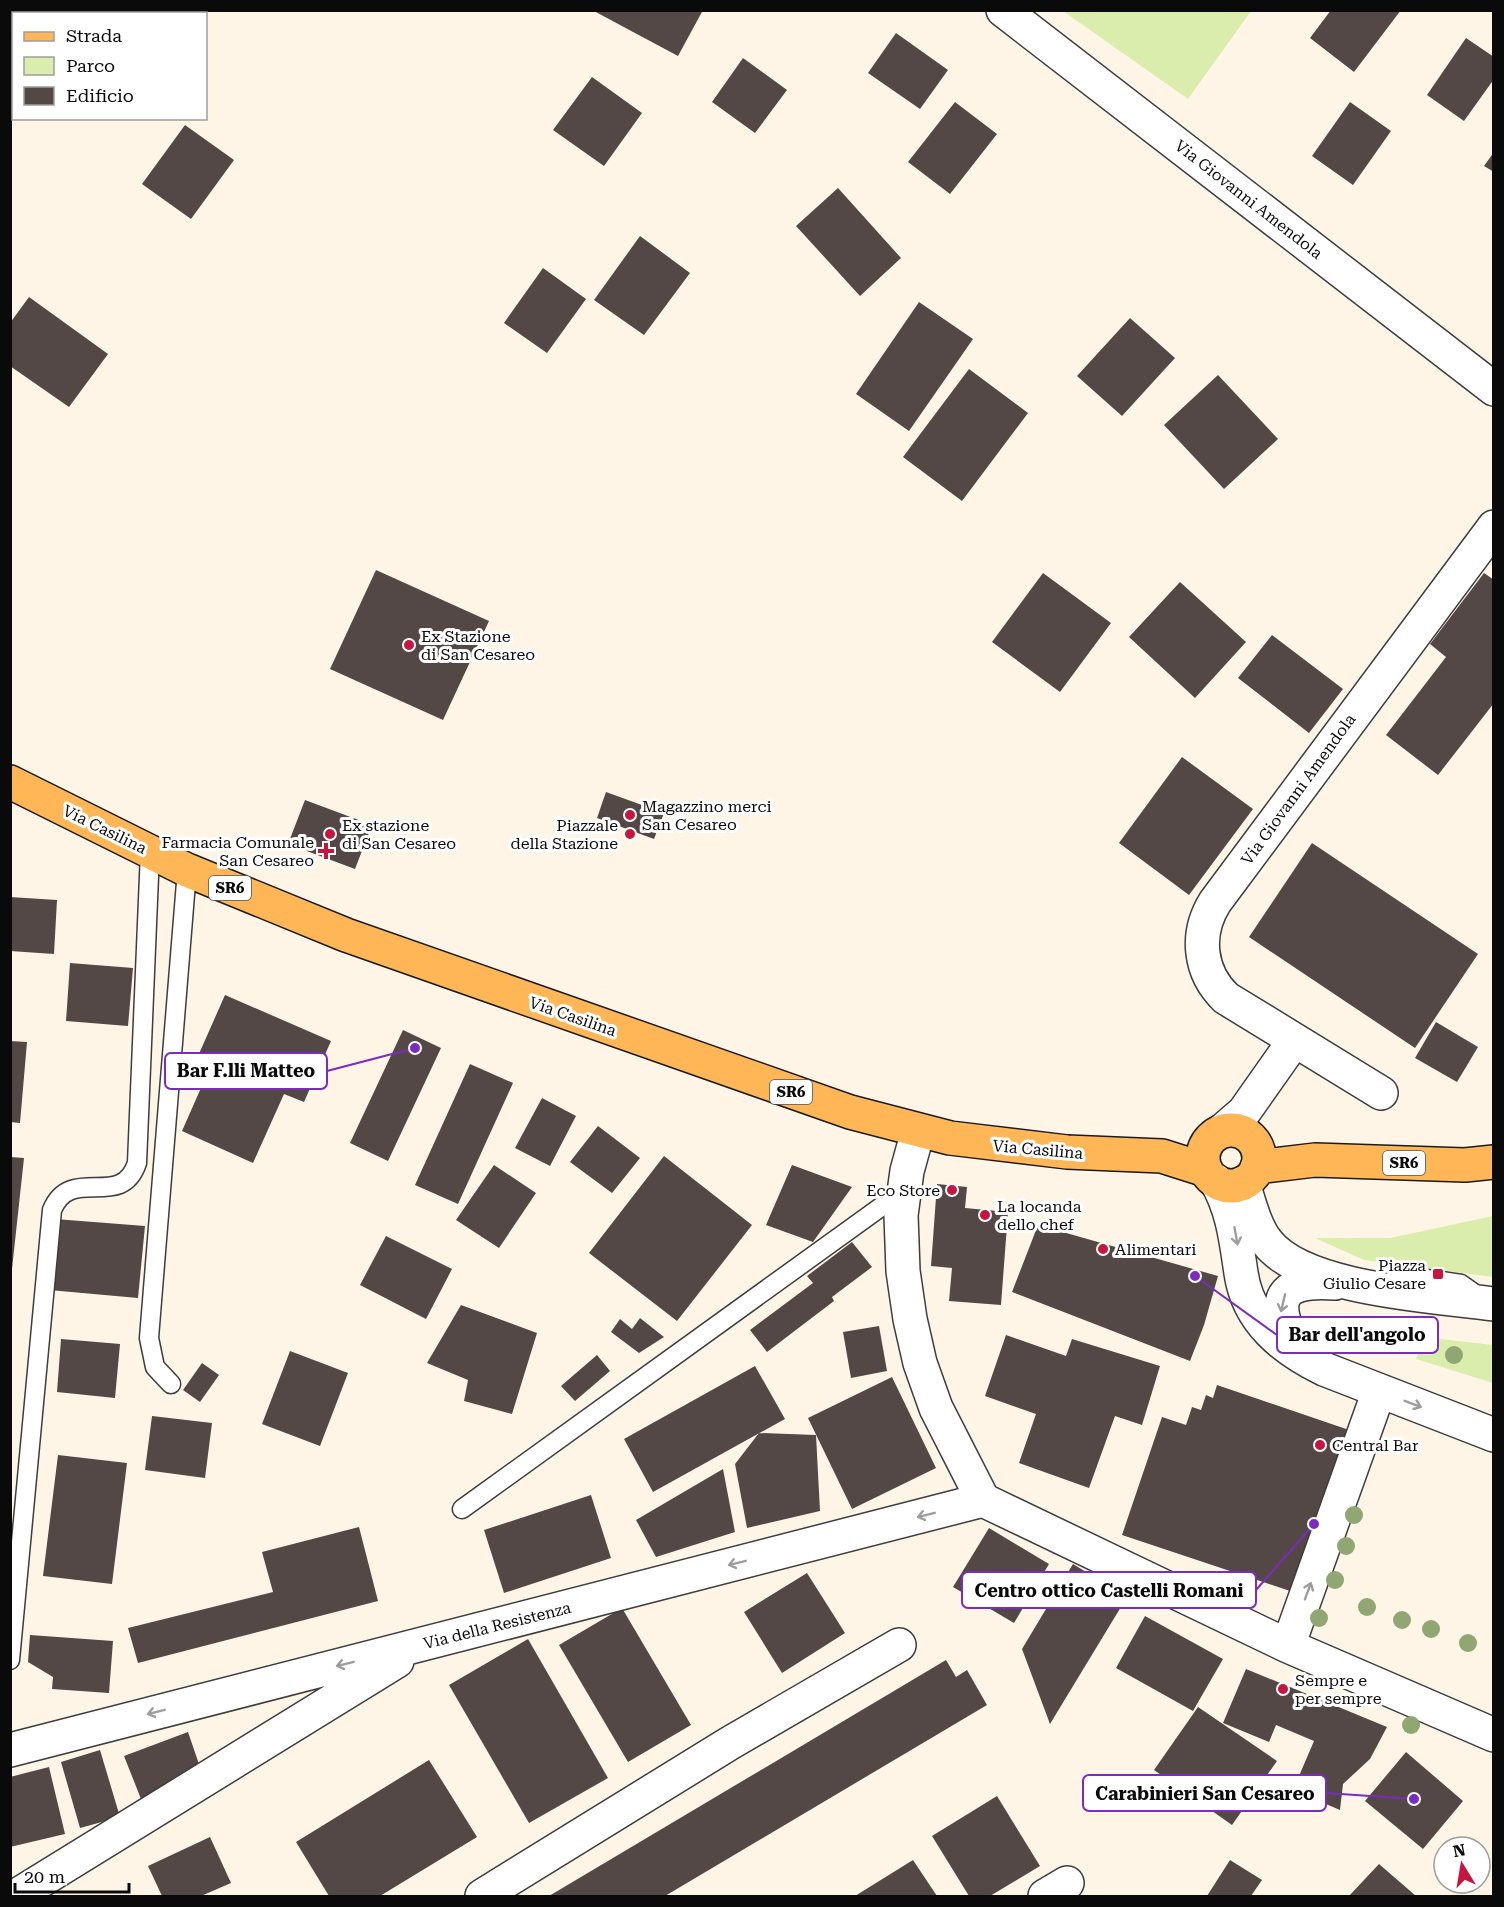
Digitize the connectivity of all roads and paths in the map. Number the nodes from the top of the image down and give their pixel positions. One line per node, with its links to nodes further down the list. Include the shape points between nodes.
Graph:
1 (1003, 10): 2 (street, Via Giovanni Amendola)
2 (1494, 389)
3 (1494, 527): 7 (street, Via Giovanni Amendola, via 1305,779 1203,924 1204,961 1220,993)
4 (10, 782): 5 (main road, Via Casilina / SR6)
5 (150, 852): 6 (main road, Via Casilina / SR6); 24 (lane, via 137,1163 130,1179 122,1184 68,1190 52,1210)
6 (187, 870): 9 (main road, Via Casilina / SR6, via 326,928 458,976 850,1112); 16 (lane, via 149,1338 155,1367)
7 (1294, 1041): 8 (street, Via Giovanni Amendola); 10 (street)
8 (1381, 1093)
9 (918, 1131): 10 (main road, Via Casilina / SR6, via 1022,1148 1162,1156); 12 (street)
10 (1233, 1152): 11 (main road, SR6, via 1315,1160 1465,1165); 13 (street, via 1259,1227 1275,1252 1309,1270); 15 (street, one-way to 15, via 1226,1199 1246,1296 1272,1336)
11 (1494, 1162)
12 (903, 1191): 19 (street, via 903,1271 914,1340 936,1408); 20 (lane)
13 (1372, 1288): 14 (street); 15 (street, one-way to 15, via 1315,1282 1295,1286 1285,1293 1280,1312)
14 (1494, 1303)
15 (1301, 1358): 17 (street)
16 (171, 1384)
17 (1379, 1391): 18 (street, one-way to 18); 23 (street, one-way to 17)
18 (1494, 1435)
19 (982, 1500): 21 (street, Via della Resistenza, one-way to 21); 23 (street)
20 (462, 1509)
21 (426, 1643): 26 (street, Via della Resistenza, one-way to 26); 27 (street)
22 (899, 1645): 28 (street, via 730,1743)
23 (1288, 1646): 25 (street)
24 (10, 1660)
25 (1494, 1736)
26 (10, 1750)
27 (15, 1896)
28 (482, 1896)

